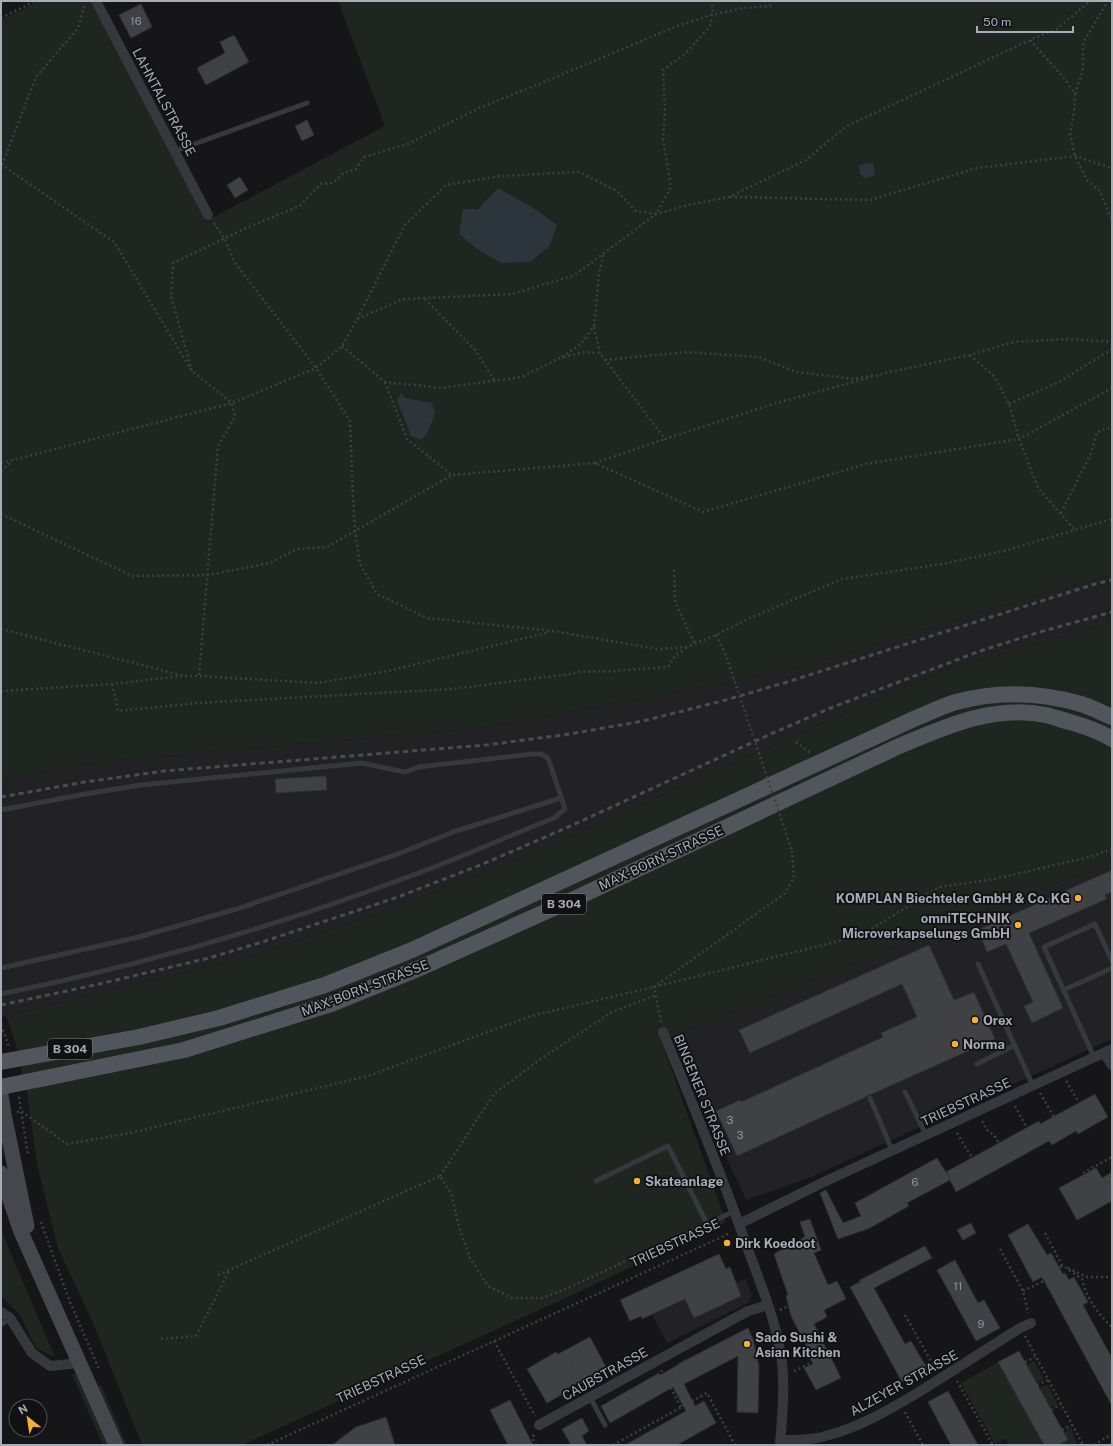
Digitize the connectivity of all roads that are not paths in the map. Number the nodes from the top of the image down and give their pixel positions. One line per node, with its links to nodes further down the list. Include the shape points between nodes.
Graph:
1 (96, 1): 3 (street, LAHNTALSTRASSE)
2 (307, 103): 3 (lane)
3 (175, 151): 4 (street, LAHNTALSTRASSE)
4 (208, 215)
5 (1112, 717): 19 (main road, MAX-BORN-STRASSE / B 304, via 1082,704 1044,696 990,695 956,702 916,718 412,950 325,985 212,1019 139,1037)
6 (1112, 739): 23 (main road, MAX-BORN-STRASSE / B 304, via 1087,727 1046,715 1014,712 974,717 940,728 897,747 574,899 420,968 331,1004 184,1050)
7 (561, 798): 8 (lane, via 548,758 541,754 532,754 419,766 405,772 362,763 141,785); 11 (lane, via 456,831 388,858 240,908 139,937); 14 (lane, via 566,809 554,818 406,878 344,900 251,931 150,960)
8 (1, 810)
9 (1112, 961): 13 (lane, via 1095,924 1044,947)
10 (978, 964): 16 (lane)
11 (1, 968)
12 (1112, 968): 13 (lane)
13 (1064, 990): 18 (lane)
14 (1, 994)
15 (663, 1032): 31 (street, BINGENER STRASSE)
16 (1015, 1045): 20 (lane); 22 (lane)
17 (1108, 1051): 18 (street, TRIEBSTRASSE); 21 (street)
18 (1094, 1057): 22 (street, TRIEBSTRASSE)
19 (1, 1062)
20 (977, 1064)
21 (1112, 1065)
22 (1034, 1085): 27 (street, TRIEBSTRASSE)
23 (1, 1087)
24 (905, 1092): 27 (lane)
25 (1, 1095): 33 (street)
26 (870, 1098): 28 (lane)
27 (926, 1135): 28 (street, TRIEBSTRASSE)
28 (892, 1150): 32 (street, TRIEBSTRASSE)
29 (1, 1173): 33 (street, via 21,1232)
30 (596, 1181): 31 (lane, via 668,1146 707,1224)
31 (735, 1211): 32 (street, BINGENER STRASSE)
32 (739, 1224): 34 (street, BINGENER STRASSE)
33 (34, 1258): 39 (street)
34 (768, 1305): 40 (street, CAUBSTRASSE, via 748,1311); 43 (street, BINGENER STRASSE, via 779,1344 783,1377)
35 (1, 1312): 36 (street)
36 (10, 1318): 38 (lane); 39 (street, via 32,1353 50,1366)
37 (1030, 1323): 43 (street, ALZEYER STRASSE, via 875,1417 828,1436)
38 (1, 1325)
39 (80, 1363): 44 (street)
40 (590, 1397): 41 (street, CAUBSTRASSE); 42 (lane)
41 (539, 1425)
42 (605, 1425)
43 (780, 1443)
44 (116, 1445)

